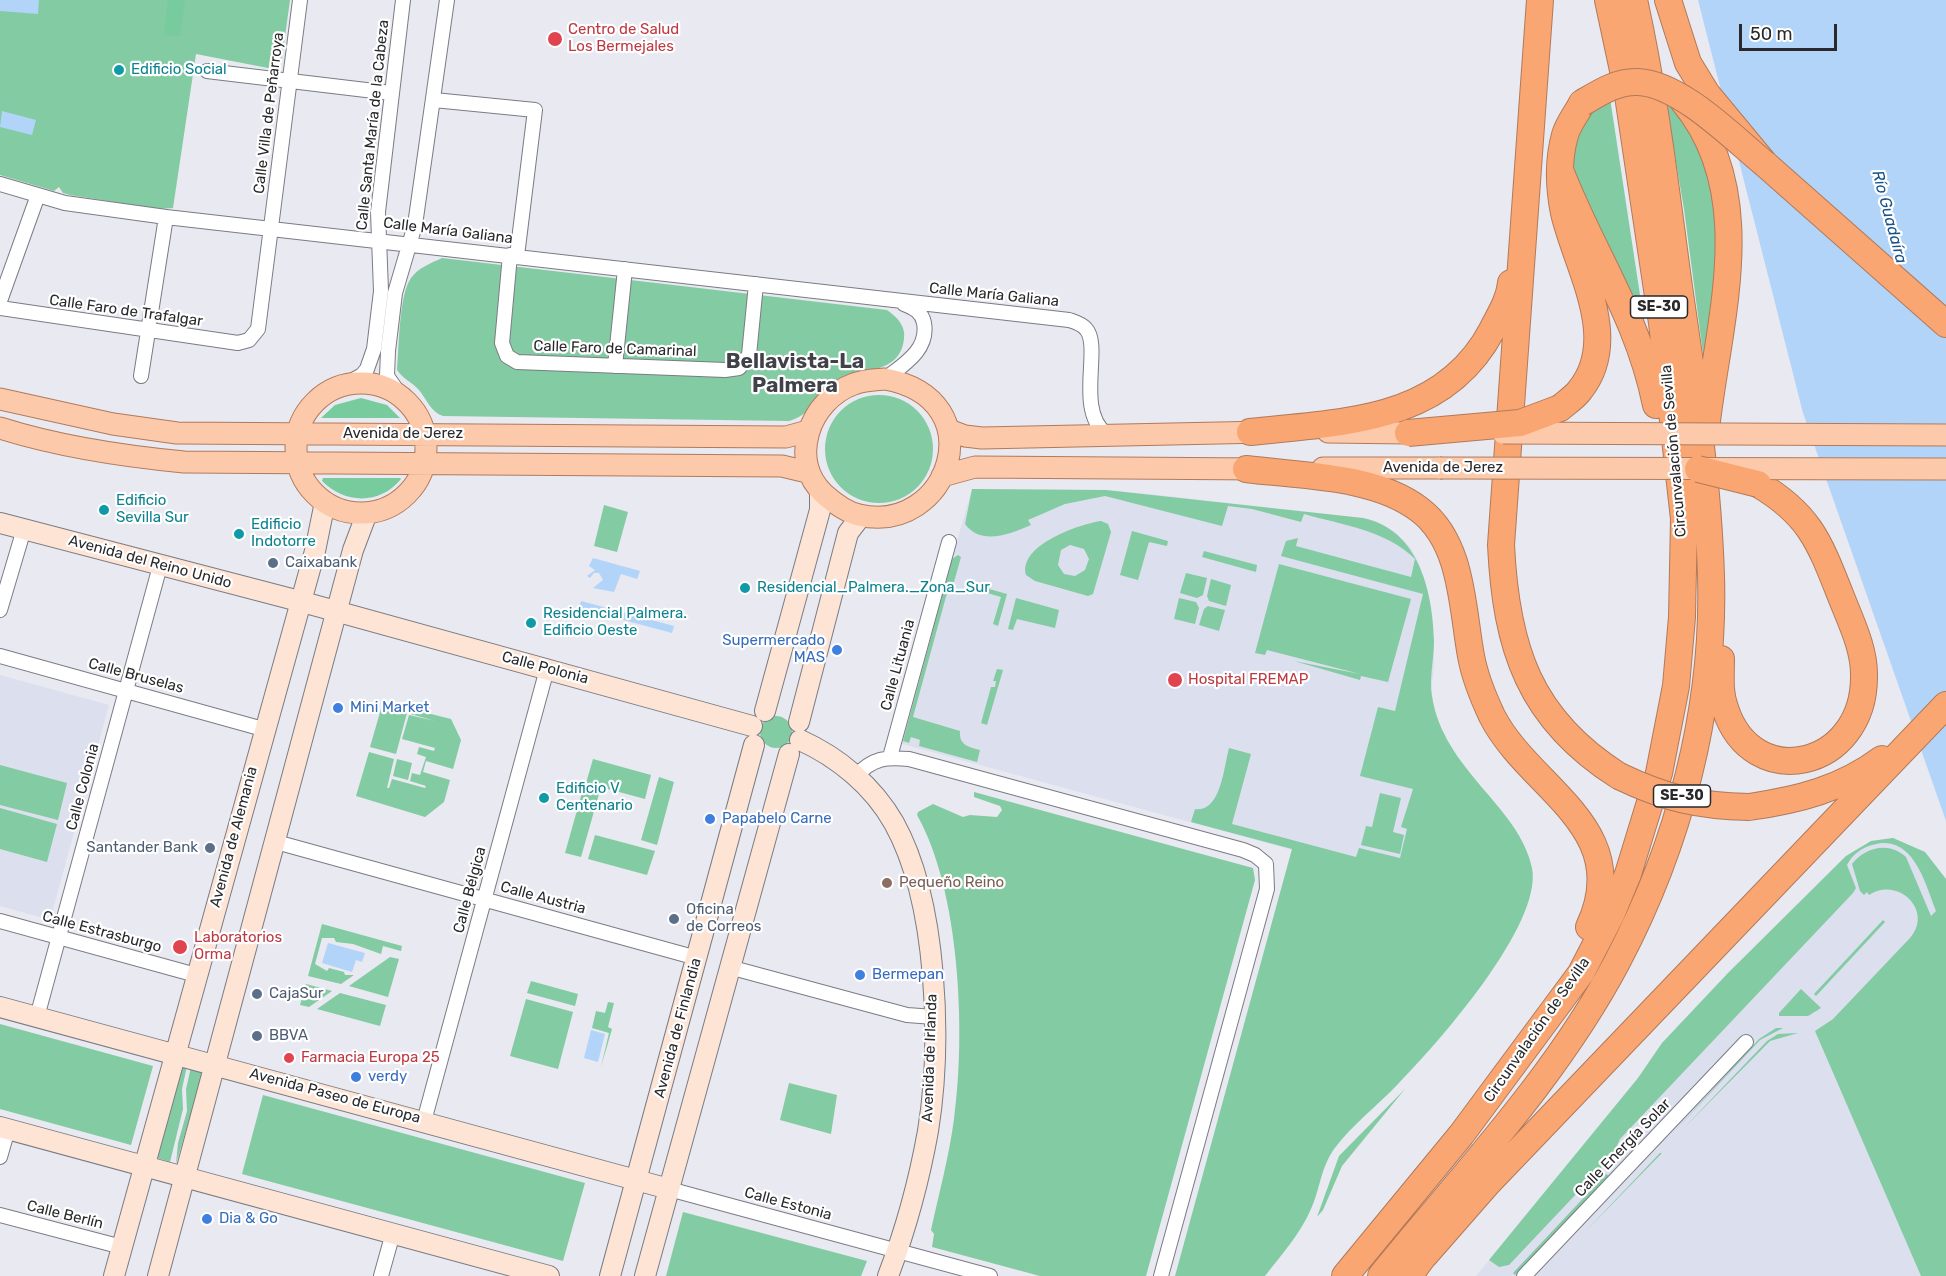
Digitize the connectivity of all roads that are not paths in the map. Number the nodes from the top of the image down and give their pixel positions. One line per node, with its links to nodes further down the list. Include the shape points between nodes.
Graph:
1 (300, 0): 9 (street, Calle Villa de Peñarroya)
2 (403, 0): 10 (street, Calle Santa María de la Cabeza)
3 (447, 0): 12 (street)
4 (1540, 0): 15 (highway)
5 (1608, 0): 65 (highway, Circunvalación de Sevilla / SE-30, via 1627,89 1662,323 1683,519)
6 (1634, 0): 47 (highway, Circunvalación de Sevilla / SE-30)
7 (1668, 0): 13 (highway, via 1688,63 1707,94)
8 (207, 71): 9 (street)
9 (289, 81): 10 (street); 19 (street, Calle Villa de Peñarroya)
10 (391, 93): 20 (street, Calle Santa María de la Cabeza)
11 (1681, 98): 13 (highway, bridge); 14 (highway, bridge, via 1638,82 1611,86 1582,103 1565,134); 47 (highway, via 1701,123 1714,153 1730,234 1725,303)
12 (434, 100): 21 (street); 22 (street, via 535,110)
13 (1765, 164): 28 (highway)
14 (1560, 170): 41 (highway, bridge, via 1565,214 1587,283 1597,336 1593,364 1581,389 1560,408 1520,423); 65 (highway, via 1623,302 1649,373 1662,434)
15 (1526, 182): 40 (highway, via 1509,297 1483,348 1455,378 1418,402 1368,418); 71 (highway, bridge, via 1501,546 1504,596 1515,649 1539,700 1568,737 1619,776 1672,799 1706,806 1749,807 1820,793 1851,779)
16 (0, 183): 17 (street, Calle María Galiana)
17 (38, 195): 18 (street, Calle María Galiana, via 65,203); 25 (street)
18 (166, 217): 19 (street, Calle María Galiana); 29 (street)
19 (271, 229): 20 (street, Calle María Galiana); 30 (street, Calle Villa de Peñarroya, via 258,329)
20 (378, 239): 21 (street, Calle María Galiana); 34 (street, Calle Santa María de la Cabeza, via 381,291 373,358 362,375)
21 (411, 243): 22 (street, Calle María Galiana); 35 (street, via 395,293 387,360 387,376)
22 (514, 255): 23 (street, Calle María Galiana); 31 (street, Calle Faro de Camarinal, via 502,343 507,357 517,362)
23 (626, 268): 24 (street, Calle María Galiana); 31 (street)
24 (756, 284): 26 (street, Calle María Galiana); 31 (street, Calle Faro de Camarinal, via 748,355 739,368)
25 (0, 301)
26 (894, 301): 33 (street, Calle María Galiana, via 913,307 922,316 925,330 914,356); 43 (street, Calle María Galiana, via 1069,320 1087,330 1092,412)
27 (0, 308): 29 (street, Calle Faro de Trafalgar)
28 (1946, 324)
29 (148, 330): 30 (street, Calle Faro de Trafalgar, via 238,343); 32 (street)
30 (249, 340)
31 (615, 366)
32 (141, 376)
33 (885, 379): 38 (main road, via 926,395); 39 (main road, via 852,384 840,392 819,412)
34 (346, 384): 35 (main road, via 369,382); 42 (main road, via 316,400)
35 (400, 395): 44 (main road, via 416,412)
36 (0, 399): 42 (main road, Avenida de Jerez, via 113,424 177,433)
37 (0, 428): 46 (main road, Avenida de Jerez, via 115,455 184,462)
38 (949, 430): 43 (main road, via 973,438); 52 (main road, via 951,458)
39 (808, 431): 44 (main road, Avenida de Jerez, via 786,437); 51 (main road, via 804,458)
40 (1250, 432): 41 (main road); 43 (main road)
41 (1408, 433): 45 (main road, bridge)
42 (297, 434): 44 (main road, Avenida de Jerez); 46 (main road)
43 (1106, 434)
44 (425, 435): 48 (main road)
45 (1946, 435)
46 (297, 463): 48 (main road, Avenida de Jerez); 54 (main road, via 307,485)
47 (1701, 463): 49 (main road, Avenida de Jerez, bridge); 50 (main road, Avenida de Jerez, bridge); 61 (highway, Circunvalación de Sevilla / SE-30); 61 (highway, bridge, via 1758,484 1783,499 1800,514 1817,541 1858,642 1864,676 1860,713 1842,739 1820,756 1778,760 1751,748 1734,729 1720,689 1723,615)
48 (424, 464): 51 (main road, Avenida de Jerez, via 782,466); 55 (main road, via 420,477 406,495 388,507)
49 (1246, 469): 52 (main road, Avenida de Jerez, via 975,467); 86 (highway, via 1364,484 1396,495 1421,510 1439,531 1455,566 1471,657 1487,706 1519,753 1586,828 1596,850 1600,895)
50 (1946, 469)
51 (807, 472): 53 (main road)
52 (942, 476): 56 (main road, via 928,495 910,509 886,517)
53 (820, 490): 56 (main road, via 842,508); 70 (main road, via 820,510)
54 (325, 502): 55 (main road, via 344,511); 62 (main road, Avenida de Alemania)
55 (367, 513): 64 (main road)
56 (861, 516): 74 (main road, via 848,533)
57 (0, 523): 58 (main road, Avenida del Reino Unido)
58 (24, 529): 60 (main road, Avenida del Reino Unido); 63 (street)
59 (949, 543): 75 (street, Calle Lituania)
60 (160, 566): 62 (main road, Avenida del Reino Unido); 68 (street, Calle Colonia)
61 (1711, 578): 84 (highway, Circunvalación de Sevilla / SE-30, via 1707,660 1689,773 1653,885)
62 (299, 601): 64 (main road, Avenida del Reino Unido); 72 (main road, Avenida de Alemania)
63 (0, 610)
64 (338, 612): 67 (main road, Calle Polonia); 77 (main road)
65 (1682, 616): 86 (highway, Circunvalación de Sevilla / SE-30, via 1676,686 1659,773 1628,874 1581,973)
66 (0, 656): 68 (street, Calle Bruselas)
67 (548, 669): 73 (main road, Calle Polonia); 78 (street, Calle Bélgica)
68 (126, 691): 72 (street, Calle Bruselas); 80 (street, Calle Colonia)
69 (1946, 705): 71 (highway)
70 (765, 711): 73 (main road); 74 (main road, via 787,711)
71 (1923, 728): 103 (highway, via 1488,1183)
72 (263, 729): 83 (main road, Avenida de Alemania)
73 (753, 736): 74 (main road, via 767,756 778,758); 81 (main road, Avenida de Finlandia)
74 (796, 739): 76 (main road, Avenida de Irlanda, via 818,749); 82 (main road)
75 (890, 757): 76 (street, via 870,763); 112 (street, via 1243,850 1266,864 1267,889)
76 (856, 776): 88 (main road, Avenida de Irlanda, via 893,823 907,853 923,911)
77 (276, 842): 78 (street, Calle Austria); 91 (main road)
78 (484, 899): 81 (street, Calle Austria); 92 (street, Calle Bélgica)
79 (0, 921): 80 (street, Calle Estrasburgo)
80 (59, 937): 83 (street, Calle Estrasburgo); 87 (street, Calle Colonia)
81 (698, 958): 97 (main road, Avenida de Finlandia)
82 (729, 967): 88 (street, via 907,1015); 98 (main road)
83 (196, 975): 90 (main road, Avenida de Alemania)
84 (1597, 998): 103 (highway, via 1557,1078); 114 (highway, Circunvalación de Sevilla / SE-30, via 1564,1049)
85 (0, 1007): 87 (main road, Avenida Paseo de Europa)
86 (1554, 1010): 113 (highway, Circunvalación de Sevilla / SE-30, via 1461,1135)
87 (37, 1017): 90 (main road, Avenida Paseo de Europa)
88 (934, 1017): 102 (main road, Avenida de Irlanda, via 928,1130)
89 (1746, 1042): 116 (street, Calle Energía Solar)
90 (174, 1054): 91 (main road, Avenida Paseo de Europa); 95 (main road, Avenida de Alemania)
91 (216, 1064): 92 (main road, Avenida Paseo de Europa); 96 (main road)
92 (424, 1120): 97 (main road, Avenida Paseo de Europa)
93 (4, 1128): 94 (street); 95 (main road)
94 (0, 1156)
95 (145, 1164): 96 (main road); 101 (main road, Avenida de Alemania)
96 (185, 1176): 100 (main road); 105 (main road)
97 (637, 1179): 98 (main road, Avenida Paseo de Europa); 108 (main road, Avenida de Finlandia)
98 (669, 1189): 102 (street, Calle Estonia); 109 (main road)
99 (0, 1215): 101 (street, Calle Berlín)
100 (393, 1233): 106 (street); 107 (main road)
101 (122, 1246): 104 (main road, Avenida de Alemania)
102 (898, 1251): 110 (main road, Avenida de Irlanda); 111 (street, Calle Estonia)
103 (1425, 1255): 115 (highway)
104 (114, 1276)
105 (158, 1276)
106 (381, 1276)
107 (549, 1276)
108 (610, 1276)
109 (645, 1276)
110 (888, 1276)
111 (990, 1276)
112 (1161, 1276)
113 (1345, 1276)
114 (1381, 1276)
115 (1409, 1276)
116 (1524, 1276)

